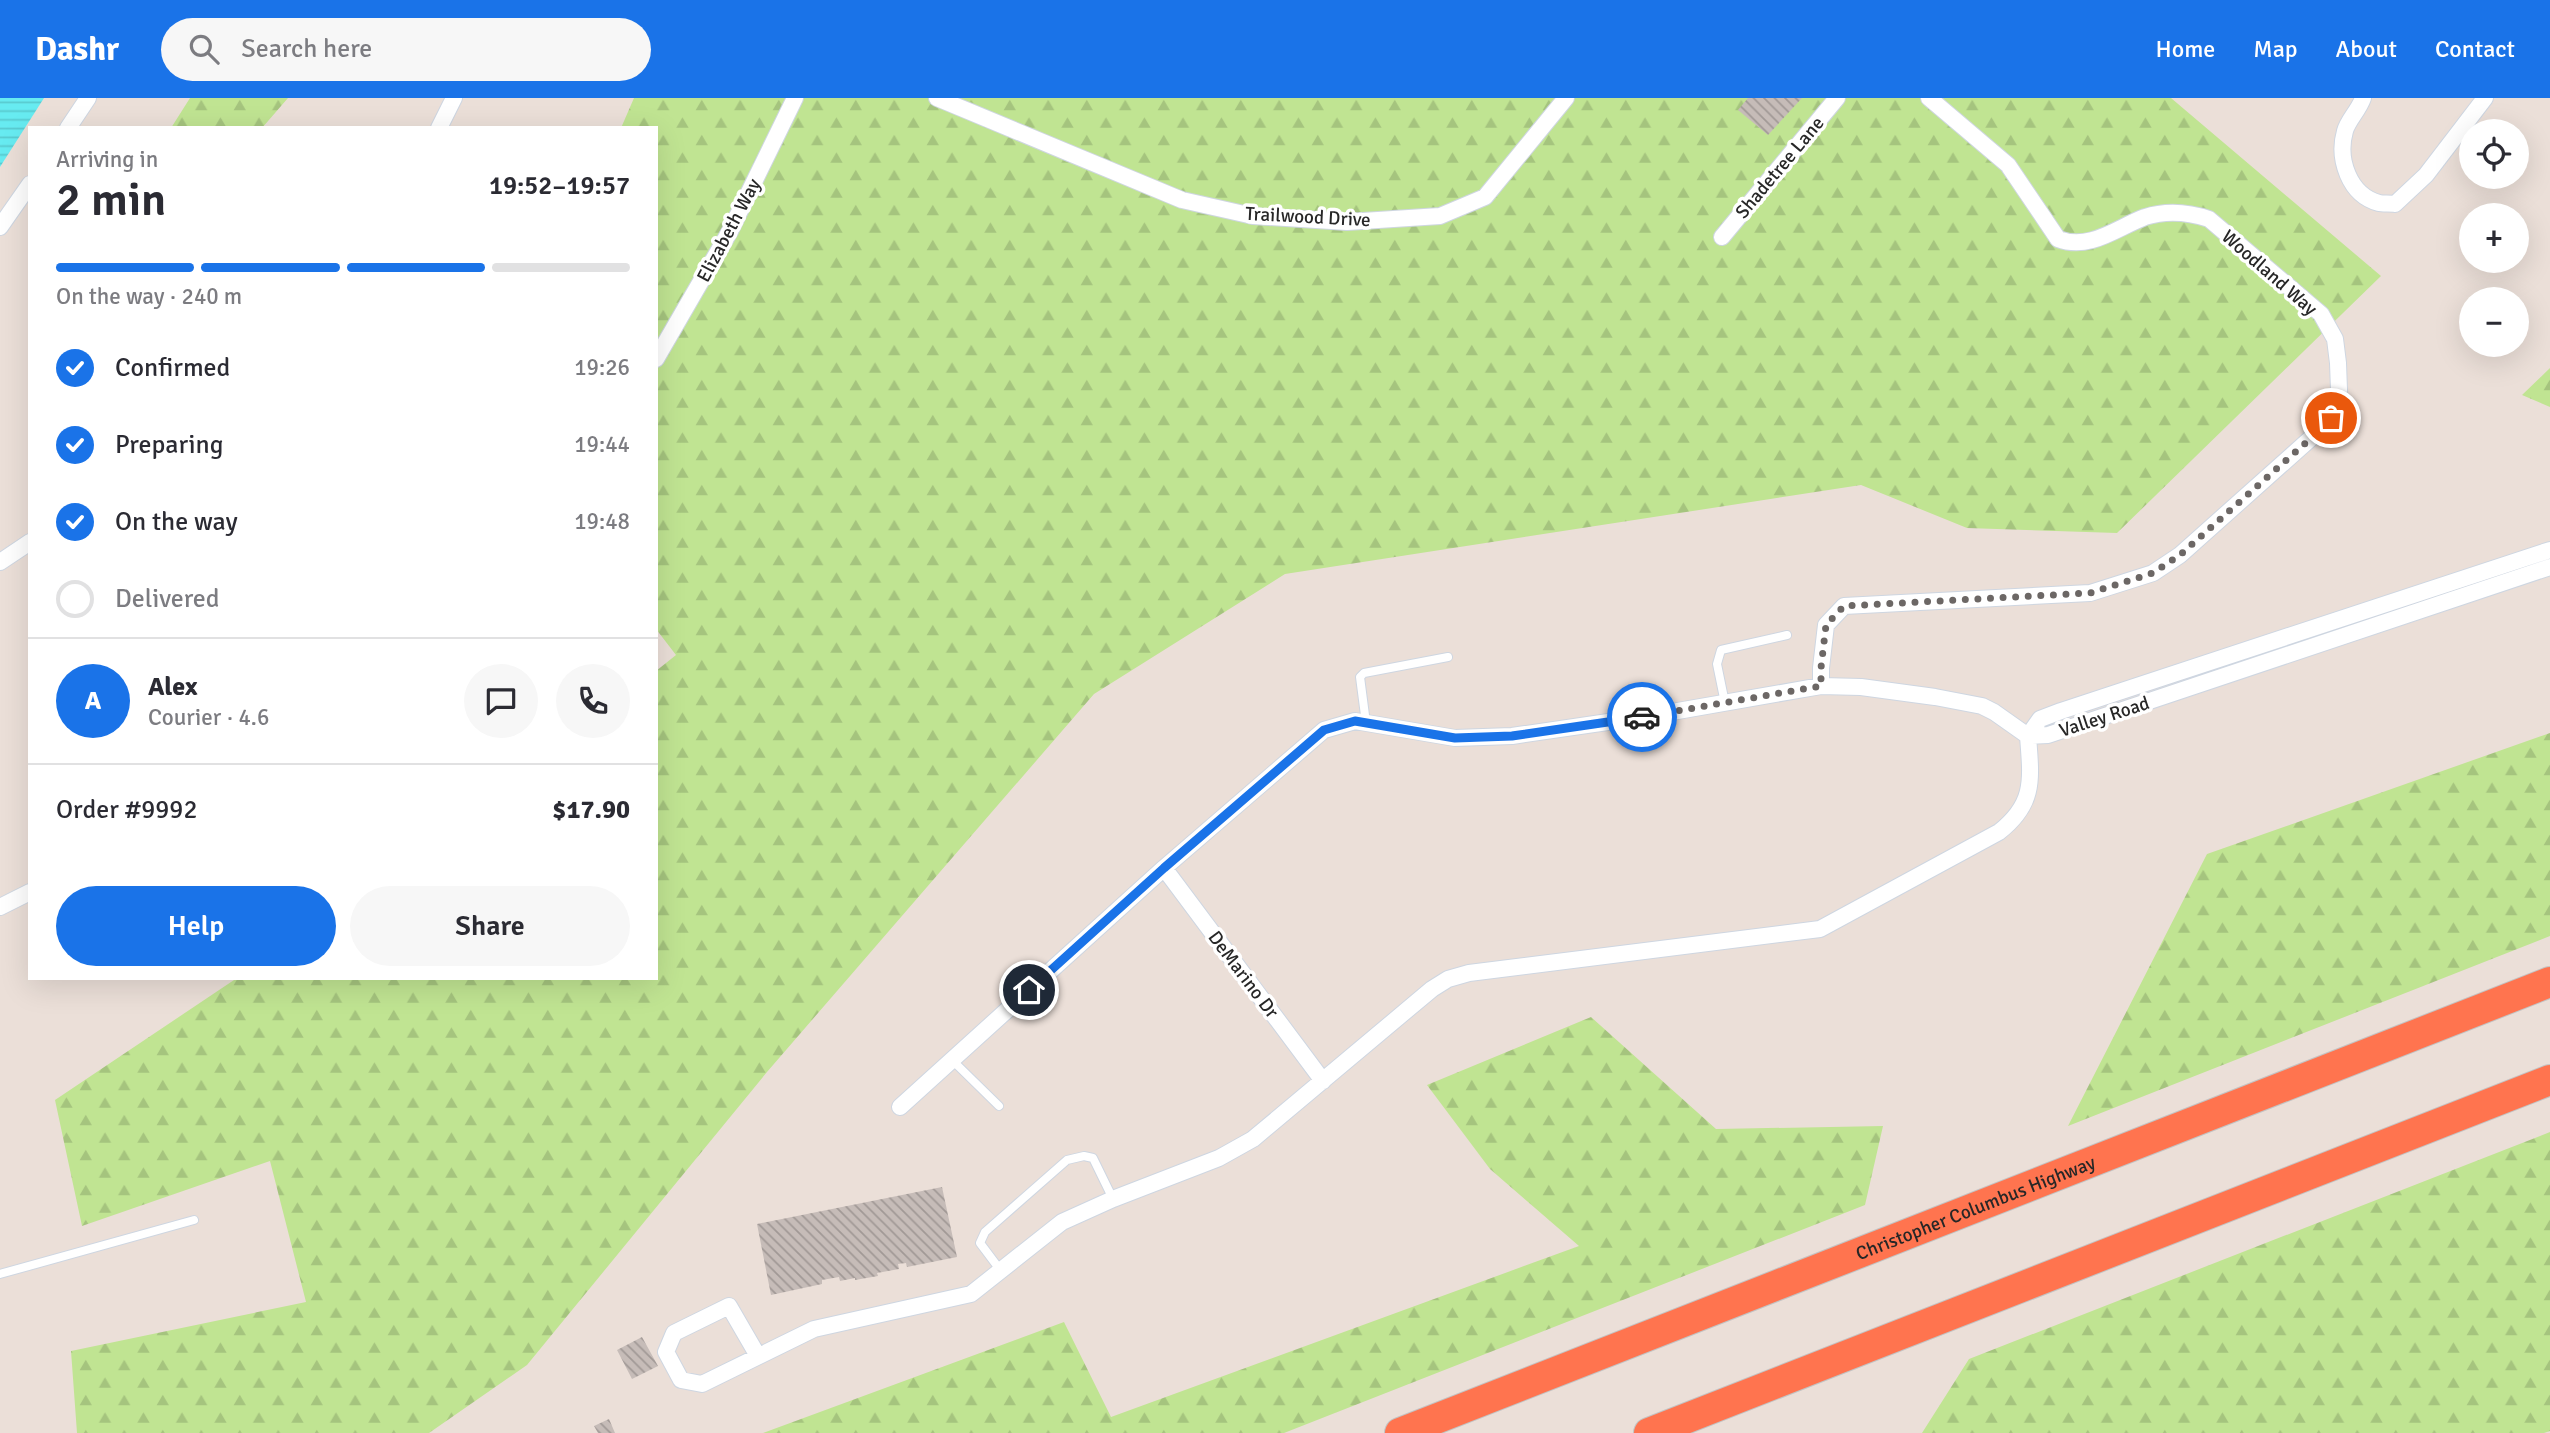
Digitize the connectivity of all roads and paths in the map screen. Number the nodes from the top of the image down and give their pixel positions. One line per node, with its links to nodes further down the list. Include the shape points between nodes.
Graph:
1 (88, 98): 10 (street)
2 (454, 98): 11 (street)
3 (795, 98): 15 (street, Elizabeth Way, via 730,230)
4 (937, 98): 5 (street, Trailwood Drive, via 1182,200 1253,216 1347,222 1440,216 1485,197)
5 (1566, 98)
6 (1837, 98): 14 (street, Shadetree Lane)
7 (1928, 98): 22 (street, Woodland Way, via 2008,164 2058,239 2070,244 2098,240 2160,214 2189,212 2210,219 2321,314 2335,340 2339,390 2331,418 2310,439 2180,555 2153,573 2090,593 1844,606 1826,625)
8 (2363, 98): 9 (street, via 2345,129 2345,173 2358,190 2377,203 2395,204 2426,175)
9 (2485, 98)
10 (69, 126)
11 (440, 126)
12 (28, 187): 13 (street)
13 (0, 228)
14 (1722, 237)
15 (658, 356)
16 (28, 543): 18 (street)
17 (2550, 550): 25 (street, Valley Road, via 2061,711 2040,719)
18 (0, 562)
19 (2550, 568): 25 (street, Valley Road, via 2048,735)
20 (1787, 635): 23 (lane, via 1721,650 1717,664)
21 (1448, 657): 24 (lane, via 1364,673 1360,677)
22 (1821, 686): 23 (street); 25 (street, via 1861,687 1982,706)
23 (1725, 703): 24 (street, via 1512,736 1455,738)
24 (1366, 723): 26 (street, via 1355,721 1324,730)
25 (2028, 736): 32 (street, via 2028,792 2010,823 1821,929 1458,975 1432,989)
26 (1164, 868): 30 (street); 32 (street, DeMarino Dr)
27 (28, 892): 28 (street)
28 (0, 908)
29 (2550, 982): 40 (highway, Christopher Columbus Highway)
30 (952, 1060): 33 (street); 34 (lane)
31 (2550, 1080): 41 (highway)
32 (1323, 1081): 35 (street, via 1253,1139 1219,1158)
33 (900, 1107)
34 (999, 1107)
35 (1112, 1199): 37 (street, via 1062,1222); 37 (lane, via 1093,1158 1067,1160 985,1232 980,1243)
36 (194, 1220): 38 (lane)
37 (1001, 1272): 39 (street, via 971,1294 814,1329)
38 (0, 1275)
39 (758, 1356): 39 (street, via 729,1306 674,1333 666,1352 681,1380 702,1384)
40 (1400, 1433)
41 (1649, 1433)

